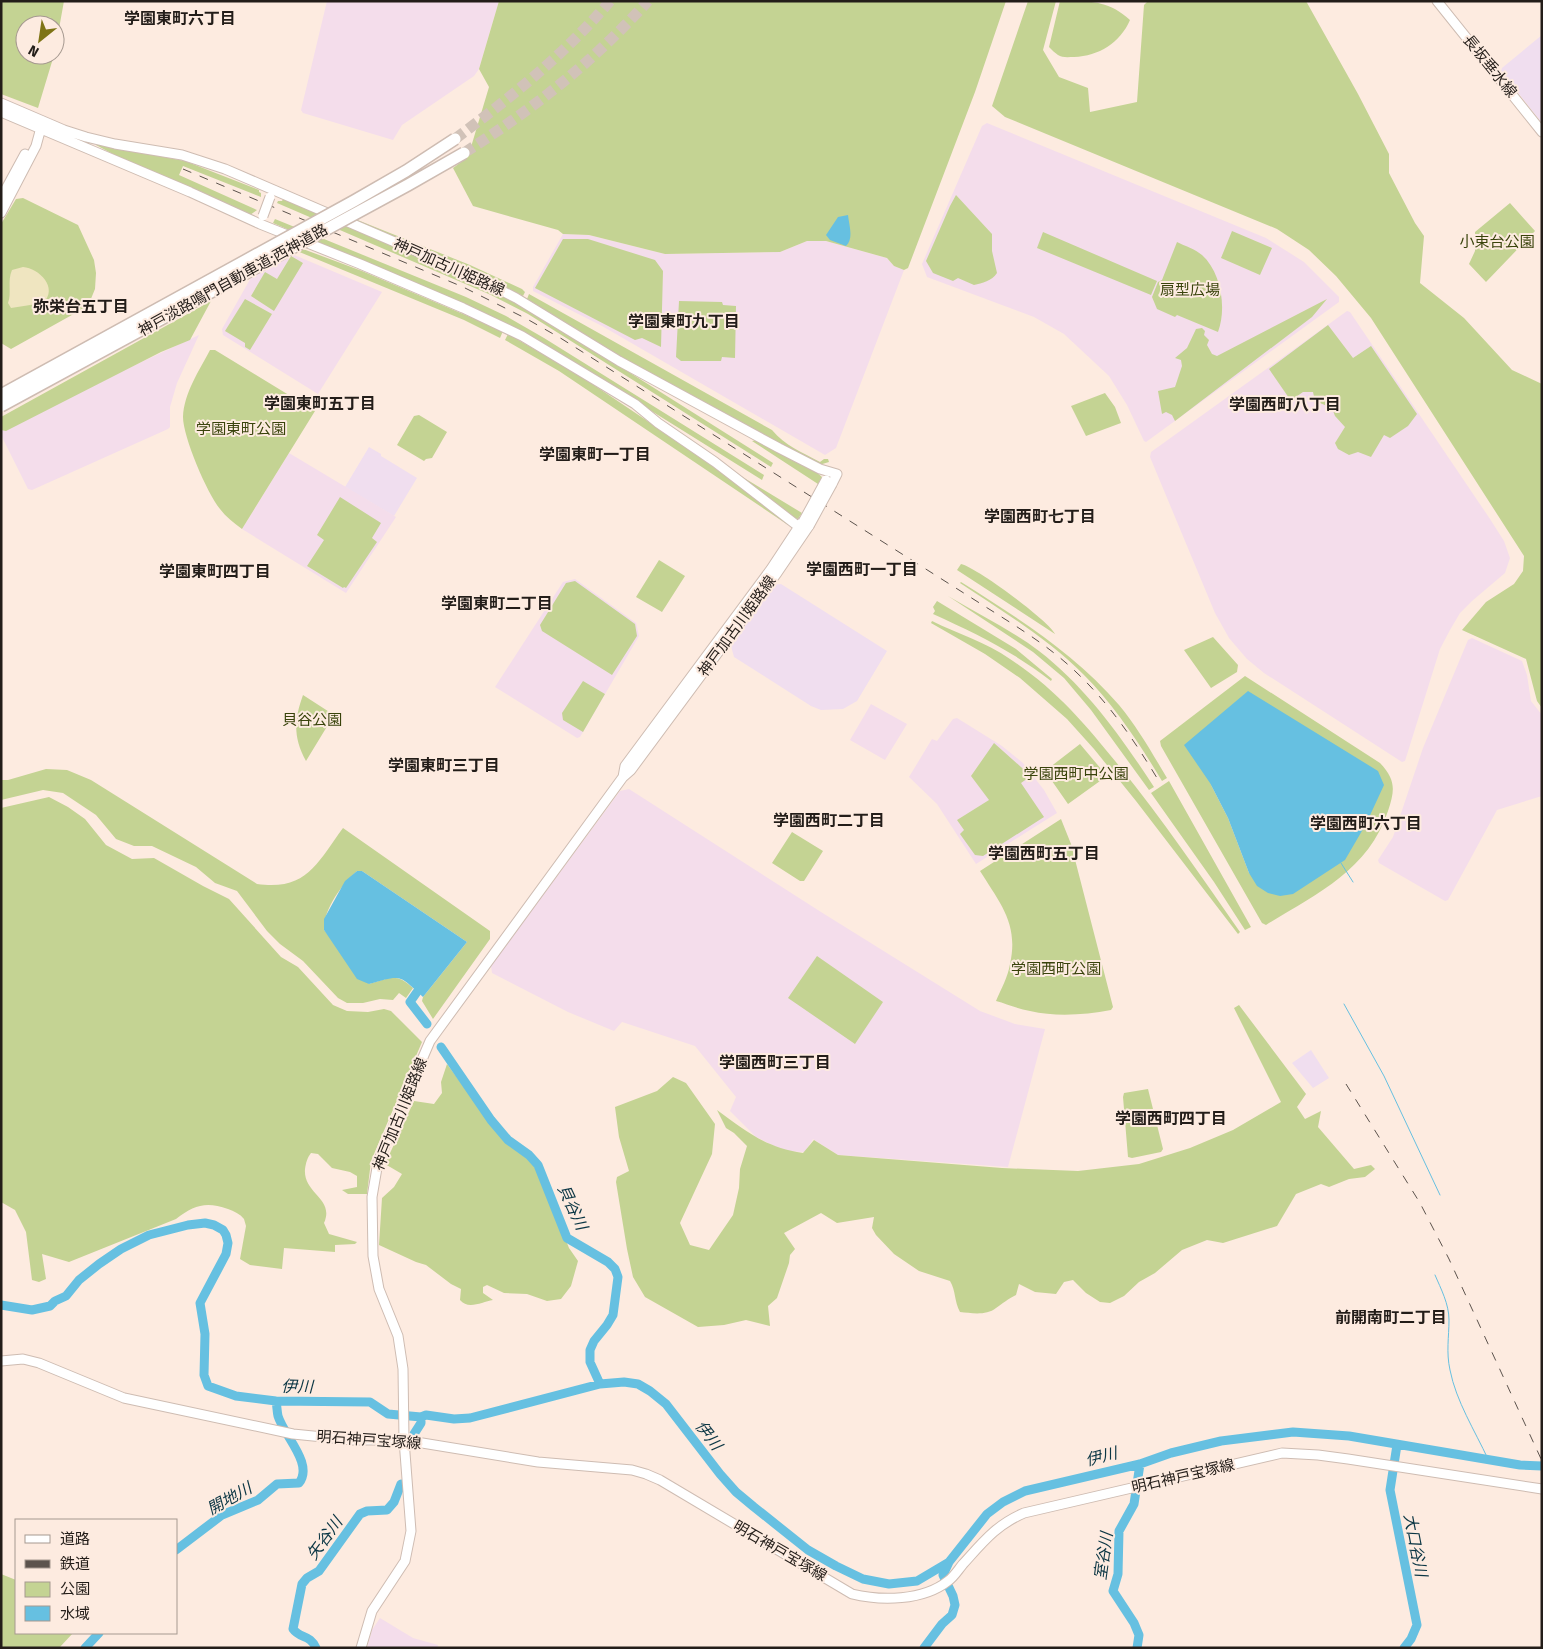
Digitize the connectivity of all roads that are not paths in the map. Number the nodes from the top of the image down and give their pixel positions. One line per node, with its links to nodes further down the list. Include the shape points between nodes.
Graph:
1 (1437, 1): 5 (main road, 長坂垂水線)
2 (1, 103): 4 (main road, 神戸加古川姫路線)
3 (1, 112): 4 (main road, 神戸加古川姫路線)
4 (42, 125): 8 (main road, 神戸加古川姫路線, via 100,141 203,161); 9 (main road); 10 (main road, via 36,146); 11 (main road, 神戸加古川姫路線, via 182,189)
5 (1542, 132)
6 (455, 139): 12 (highway, 神戸淡路鳴門自動車道;西神道路, bridge, via 354,202)
7 (464, 153): 13 (highway, 神戸淡路鳴門自動車道;西神道路, bridge)
8 (271, 193): 11 (main road, bridge); 14 (main road, 神戸加古川姫路線, bridge, via 489,284 619,361 831,477)
9 (1, 198)
10 (1, 213)
11 (261, 220): 14 (main road, 神戸加古川姫路線, via 522,336 635,404)
12 (1, 395)
13 (1, 406)
14 (804, 525): 16 (main road, 神戸加古川姫路線, via 777,572 631,770 622,777 430,1041 378,1162 372,1197 373,1256 379,1289 398,1336 403,1369)
15 (1, 1361): 16 (main road, 明石神戸宝塚線, via 39,1363 124,1398 286,1433 353,1440)
16 (404, 1440): 17 (main road, 明石神戸宝塚線, via 538,1462 646,1474 852,1594 865,1597 920,1594 945,1583 992,1533 1008,1520 1024,1513 1282,1453 1318,1455); 18 (main road, 神戸加古川姫路線, via 412,1531 409,1547 405,1561 372,1611)
17 (1542, 1489)
18 (361, 1648)

